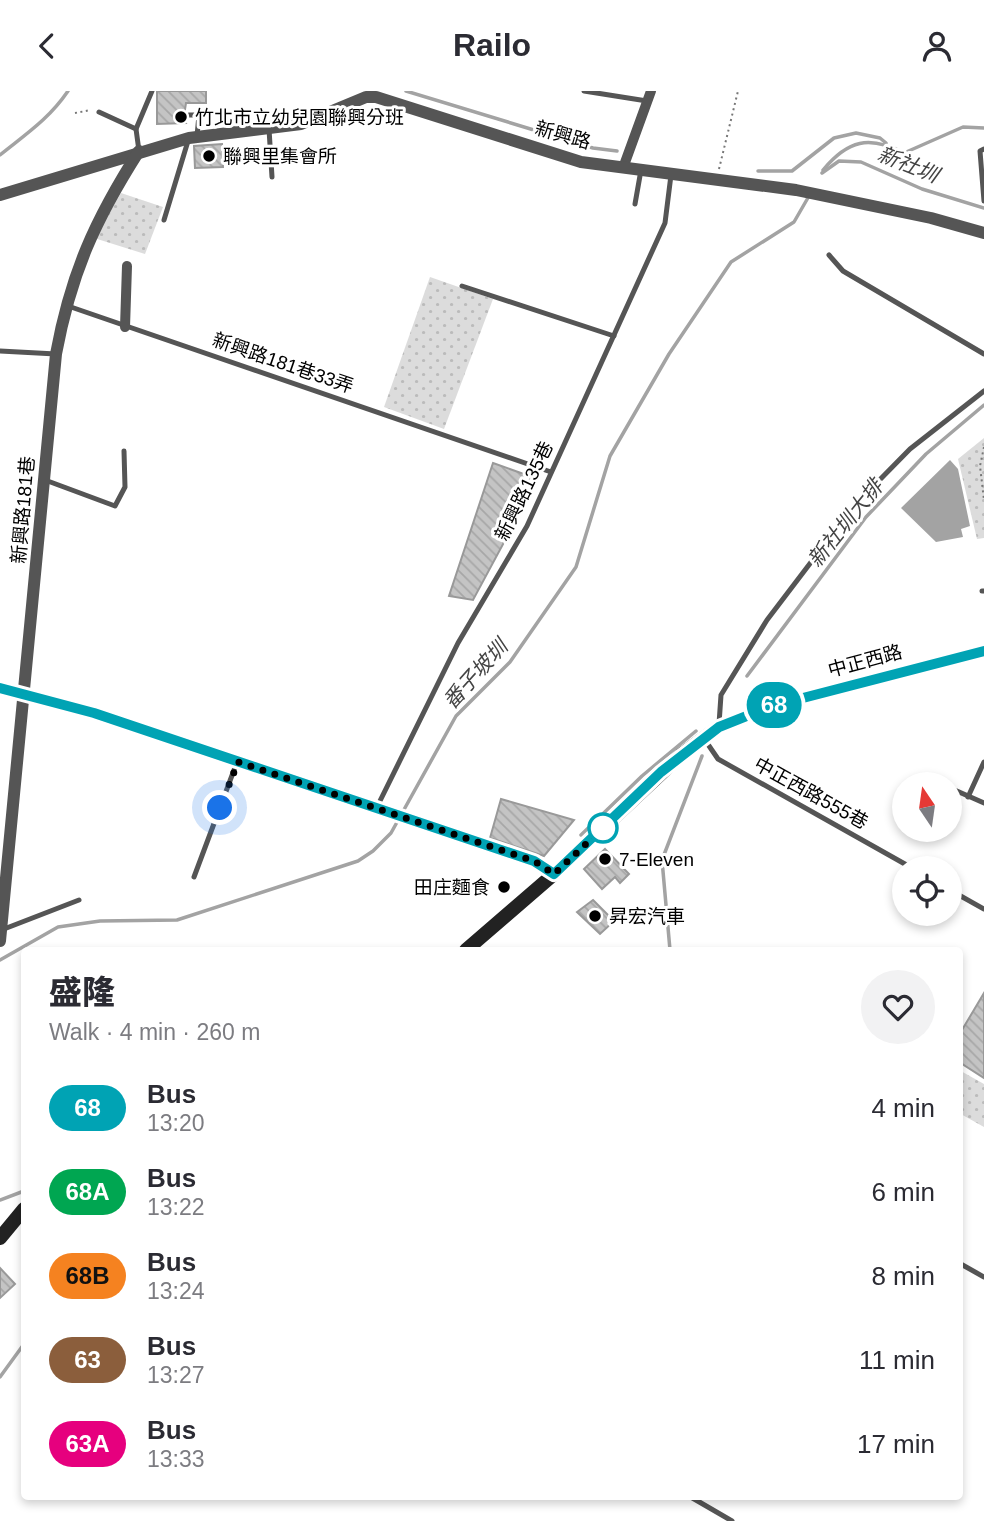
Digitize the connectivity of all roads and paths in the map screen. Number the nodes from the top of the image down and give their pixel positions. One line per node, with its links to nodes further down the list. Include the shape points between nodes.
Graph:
1 (152, 91): 8 (lane)
2 (584, 91): 4 (lane)
3 (738, 91): 17 (path)
4 (649, 96): 13 (street)
5 (99, 112): 6 (path); 8 (lane)
6 (75, 113)
7 (189, 115): 10 (lane, via 199,115)
8 (136, 129): 12 (lane)
9 (269, 129): 10 (street, 新興路); 13 (street, 新興路, via 300,124 376,97 581,162); 16 (lane)
10 (193, 137): 12 (street, 新興路); 21 (lane)
11 (984, 149): 19 (lane, via 980,151)
12 (139, 151): 18 (street, 新興路); 26 (street, 新興路181巷, via 86,243)
13 (623, 168): 14 (street, 新興路)
14 (641, 170): 15 (street, 新興路); 20 (lane)
15 (671, 175): 17 (street, 新興路); 28 (lane, 新興路135巷, via 665,223)
16 (272, 177)
17 (717, 180): 22 (street, 新興路, via 796,190)
18 (0, 195)
19 (984, 201)
20 (635, 204)
21 (164, 220)
22 (984, 233)
23 (829, 255): 31 (lane, via 843,271)
24 (127, 266): 27 (street)
25 (462, 286): 28 (lane)
26 (65, 305): 27 (lane, 新興路181巷33弄); 30 (street, 新興路181巷)
27 (125, 327): 35 (lane, 新興路181巷33弄)
28 (614, 336): 35 (lane, 新興路135巷)
29 (0, 352): 30 (lane)
30 (56, 354): 36 (street, 新興路181巷)
31 (984, 354)
32 (984, 391): 41 (lane, via 910,449 853,507 767,620 721,695)
33 (984, 447): 37 (path, via 980,466)
34 (124, 451): 36 (lane, via 125,487 115,506)
35 (551, 472): 48 (lane, 新興路135巷, via 527,526 458,643)
36 (45, 480): 40 (street, 新興路181巷)
37 (984, 501)
38 (984, 652): 41 (main road, 中正西路, via 772,706)
39 (0, 688): 40 (street)
40 (25, 693): 43 (street); 55 (street, 新興路181巷)
41 (719, 727): 42 (main road, 中正西路)
42 (704, 737): 49 (lane, 中正西路555巷, via 718,759); 50 (main road, 中正西路)
43 (238, 762): 48 (street); 51 (lane)
44 (984, 762): 46 (lane)
45 (962, 794): 46 (lane)
46 (968, 797): 47 (lane)
47 (984, 803)
48 (376, 809): 50 (street, via 534,861)
49 (892, 857)
50 (554, 874): 57 (main road, 中正西路)
51 (194, 877)
52 (962, 897): 54 (lane)
53 (79, 900): 55 (lane)
54 (984, 909)
55 (0, 931): 56 (street, 新興路181巷)
56 (0, 941)
57 (469, 947)
58 (21, 1213): 59 (main road)
59 (0, 1238)
60 (963, 1265): 61 (lane)
61 (984, 1277)
62 (696, 1500): 63 (lane)
63 (733, 1521)

